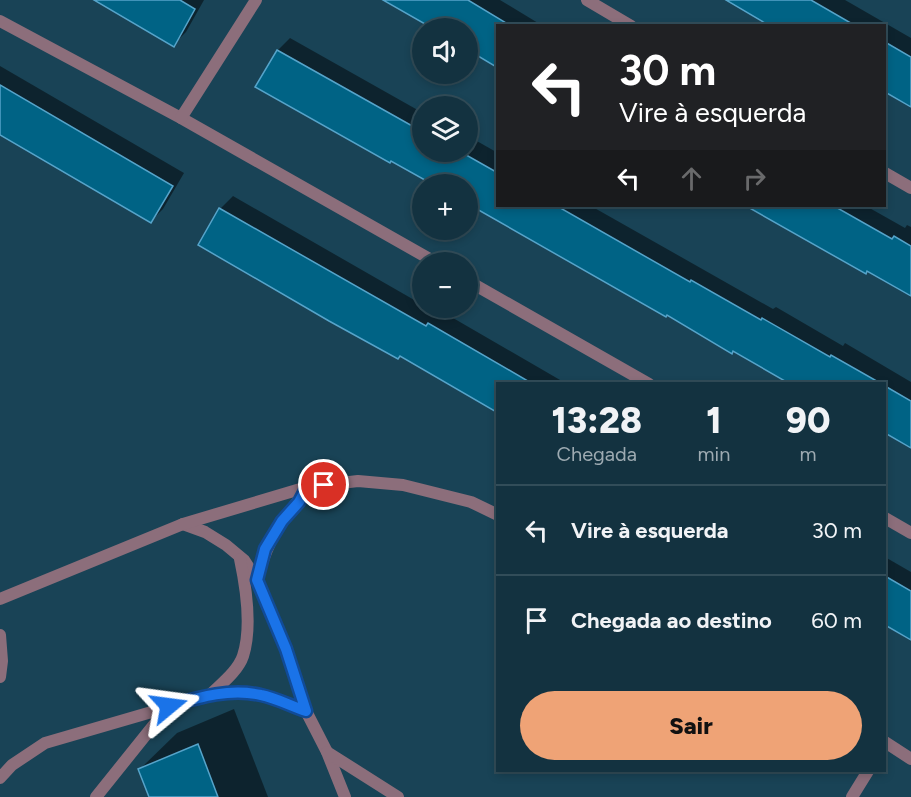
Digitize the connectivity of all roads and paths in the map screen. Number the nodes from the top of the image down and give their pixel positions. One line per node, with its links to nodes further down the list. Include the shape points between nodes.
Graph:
1 (256, 0): 5 (street)
2 (587, 0): 4 (street)
3 (0, 21): 5 (street)
4 (627, 24)
5 (181, 118): 8 (street)
6 (886, 174): 7 (street)
7 (911, 188)
8 (417, 252)
9 (478, 287): 10 (street)
10 (645, 382)
11 (307, 487): 12 (street, via 358,481 403,485 471,502); 14 (street); 17 (street, via 265,549)
12 (496, 514)
13 (886, 519): 15 (street)
14 (183, 524): 16 (street, via 205,532); 18 (street)
15 (911, 533)
16 (239, 556): 17 (street); 21 (street, via 248,619 243,657)
17 (257, 580): 23 (street)
18 (0, 599)
19 (0, 635): 20 (street)
20 (0, 677)
21 (210, 695): 22 (street); 23 (street, via 262,695)
22 (169, 706): 28 (street, via 45,743); 29 (street)
23 (306, 711): 25 (street)
24 (887, 746): 26 (street)
25 (327, 752): 30 (street); 31 (street)
26 (911, 759)
27 (867, 772): 32 (street)
28 (0, 778)
29 (96, 797)
30 (345, 797)
31 (398, 797)
32 (852, 797)

